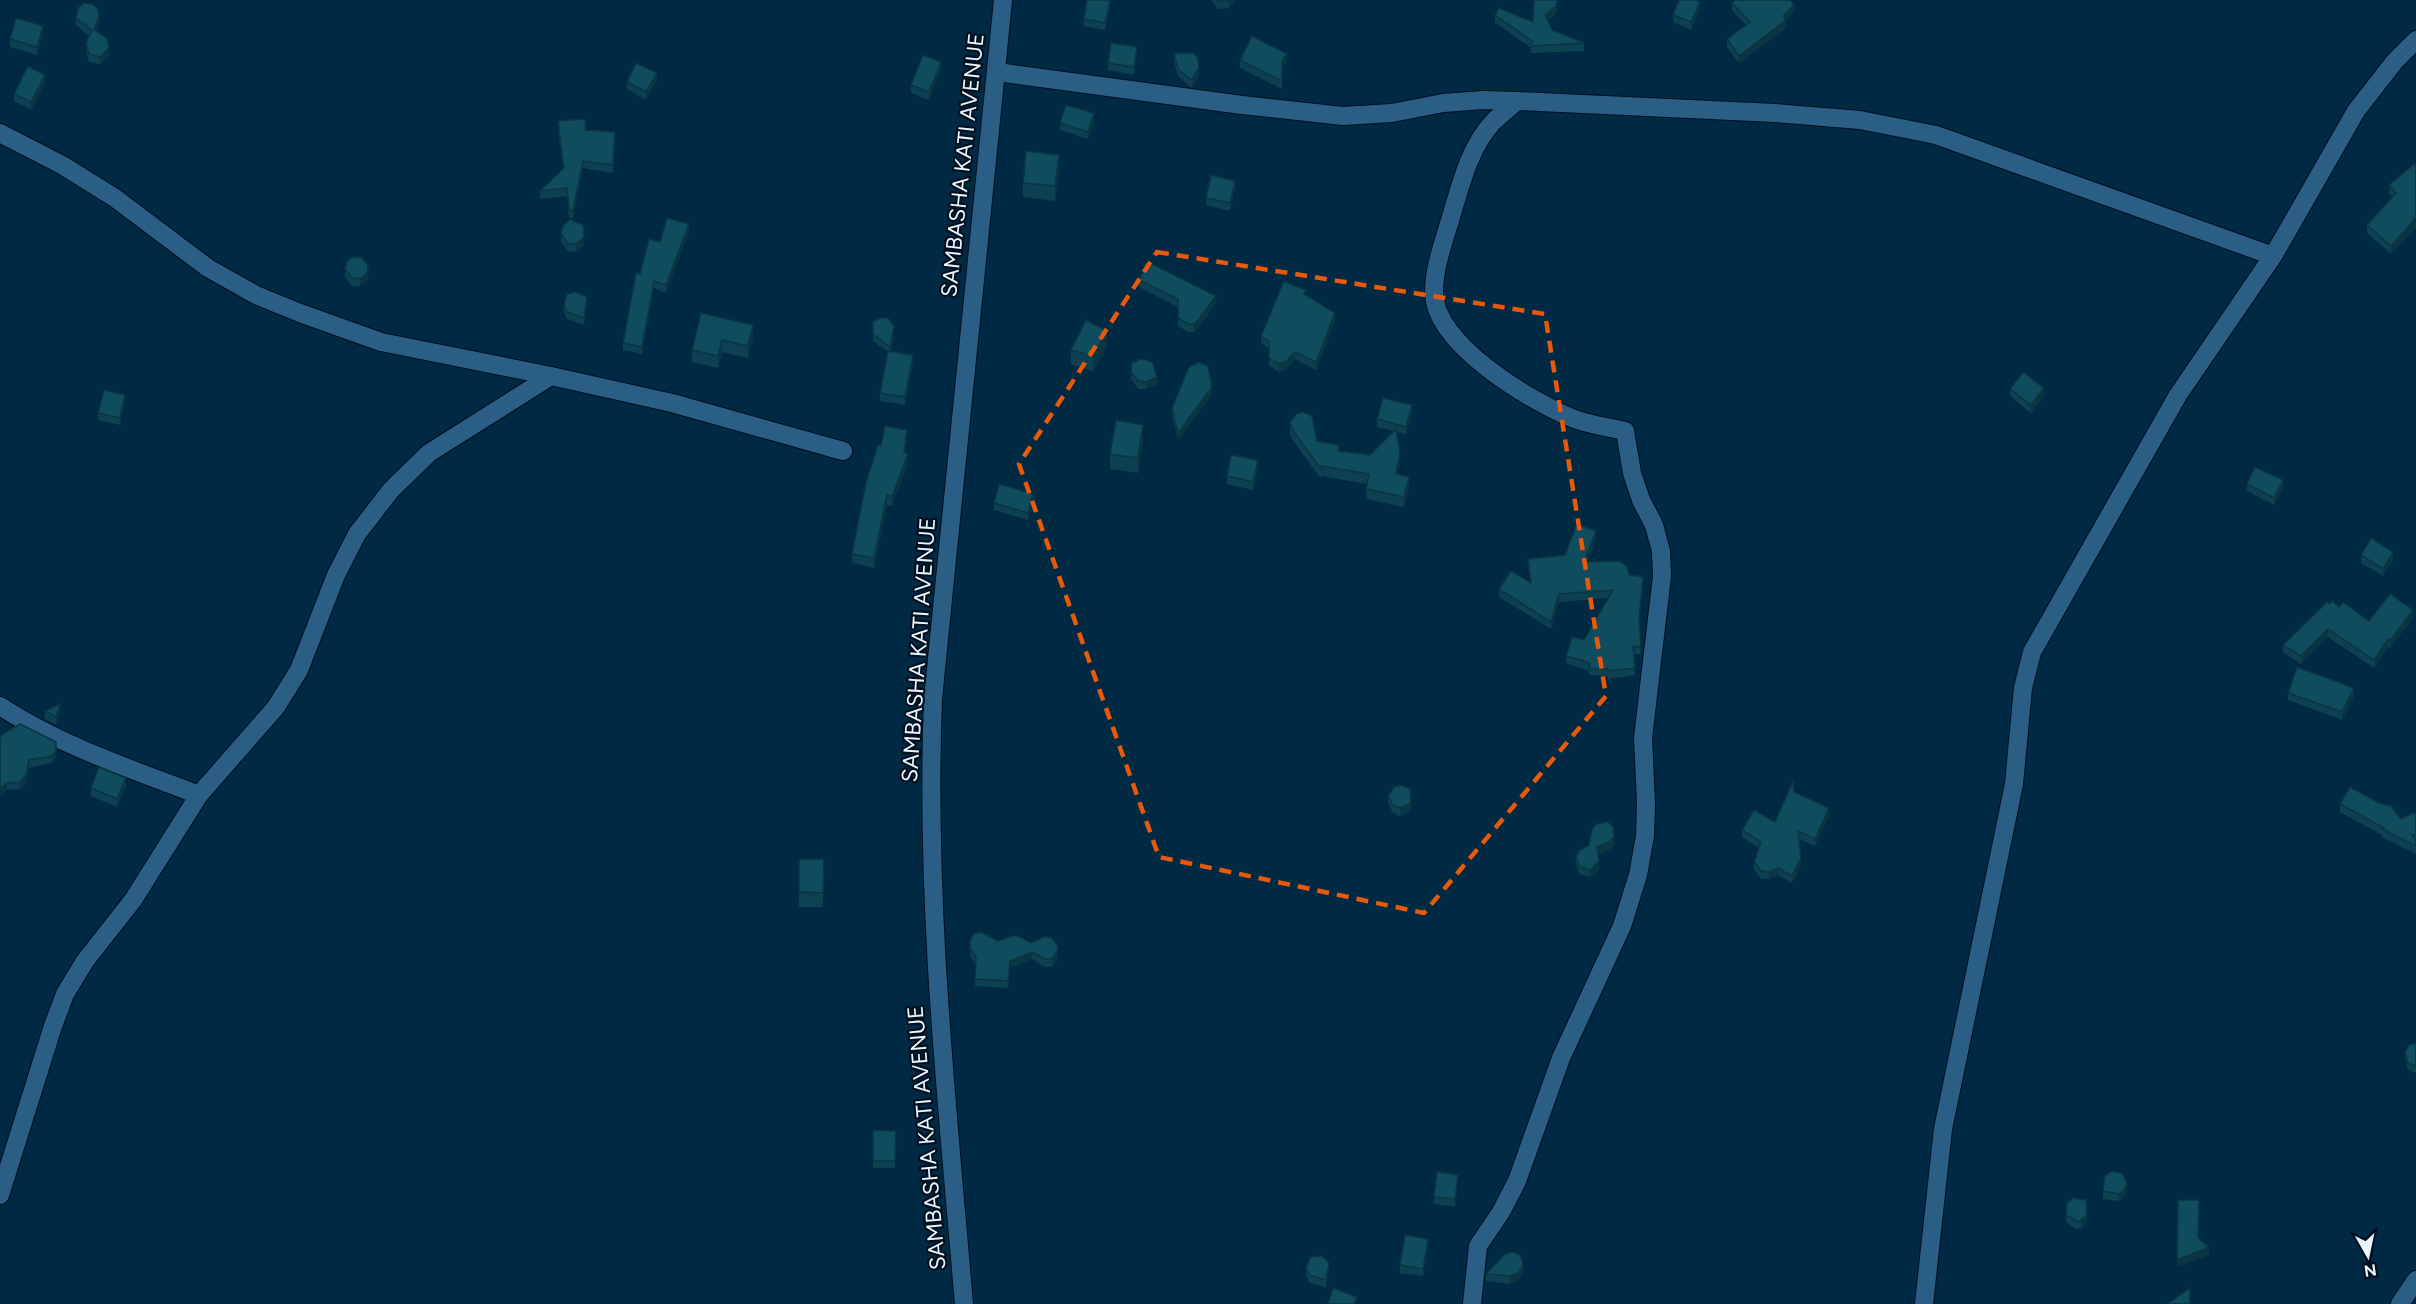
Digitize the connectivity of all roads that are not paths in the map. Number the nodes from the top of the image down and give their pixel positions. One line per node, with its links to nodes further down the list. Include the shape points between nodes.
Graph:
1 (1003, 0): 3 (street, SAMBASHA KATI AVENUE)
2 (2416, 40): 6 (street, via 2356,111)
3 (997, 72): 4 (street, via 1343,116 1443,103); 13 (street, SAMBASHA KATI AVENUE, via 933,699 931,758 936,970)
4 (1517, 101): 6 (street, via 1775,113 1860,120 1936,135); 14 (street, via 1475,147 1437,266 1433,294 1442,322 1457,343 1530,398 1574,419 1625,431 1632,473 1661,551 1662,576 1643,738 1646,814 1638,875 1622,926 1561,1058 1516,1181 1478,1246)
5 (0, 134): 7 (street, via 62,165 115,198 208,268 256,295 381,342)
6 (2273, 255): 15 (street, via 2178,395 2032,652 2023,688 2014,784 1943,1130)
7 (551, 376): 8 (street, via 672,403); 10 (street, via 429,453 391,490 357,534 336,575 299,670 276,707)
8 (843, 451)
9 (0, 706): 10 (street, via 64,741)
10 (199, 795): 11 (street, via 133,900 85,961 65,994)
11 (0, 1195)
12 (2416, 1280): 16 (street)
13 (964, 1304)
14 (1472, 1304)
15 (1924, 1304)
16 (2400, 1304)

